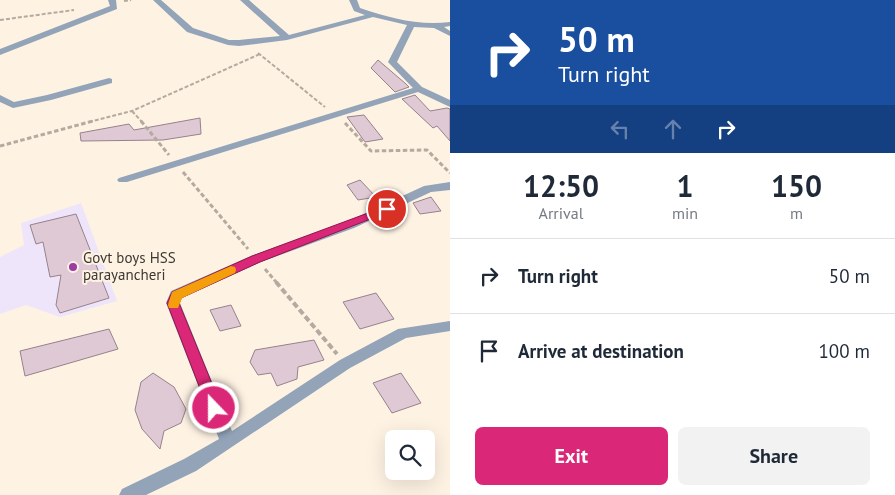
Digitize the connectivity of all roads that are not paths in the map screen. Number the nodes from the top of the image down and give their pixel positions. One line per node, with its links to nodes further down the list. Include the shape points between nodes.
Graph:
1 (158, 0): 10 (street, via 190,30 228,42)
2 (244, 0): 10 (street)
3 (353, 0): 5 (street, via 357,9)
4 (112, 2): 11 (street, via 114,6)
5 (372, 15): 7 (street); 10 (street)
6 (450, 24): 8 (street)
7 (411, 25): 8 (street); 13 (street, via 392,62)
8 (436, 26): 9 (street)
9 (450, 34)
10 (287, 38)
11 (0, 52)
12 (109, 81): 14 (street, via 13,105)
13 (419, 88): 15 (street); 16 (street)
14 (0, 98)
15 (450, 104)
16 (123, 180)
17 (450, 186): 19 (street, via 428,190 176,295 173,303)
18 (450, 326): 19 (street, via 403,333 345,364)
19 (228, 442): 20 (street, via 190,465)
20 (128, 495)

